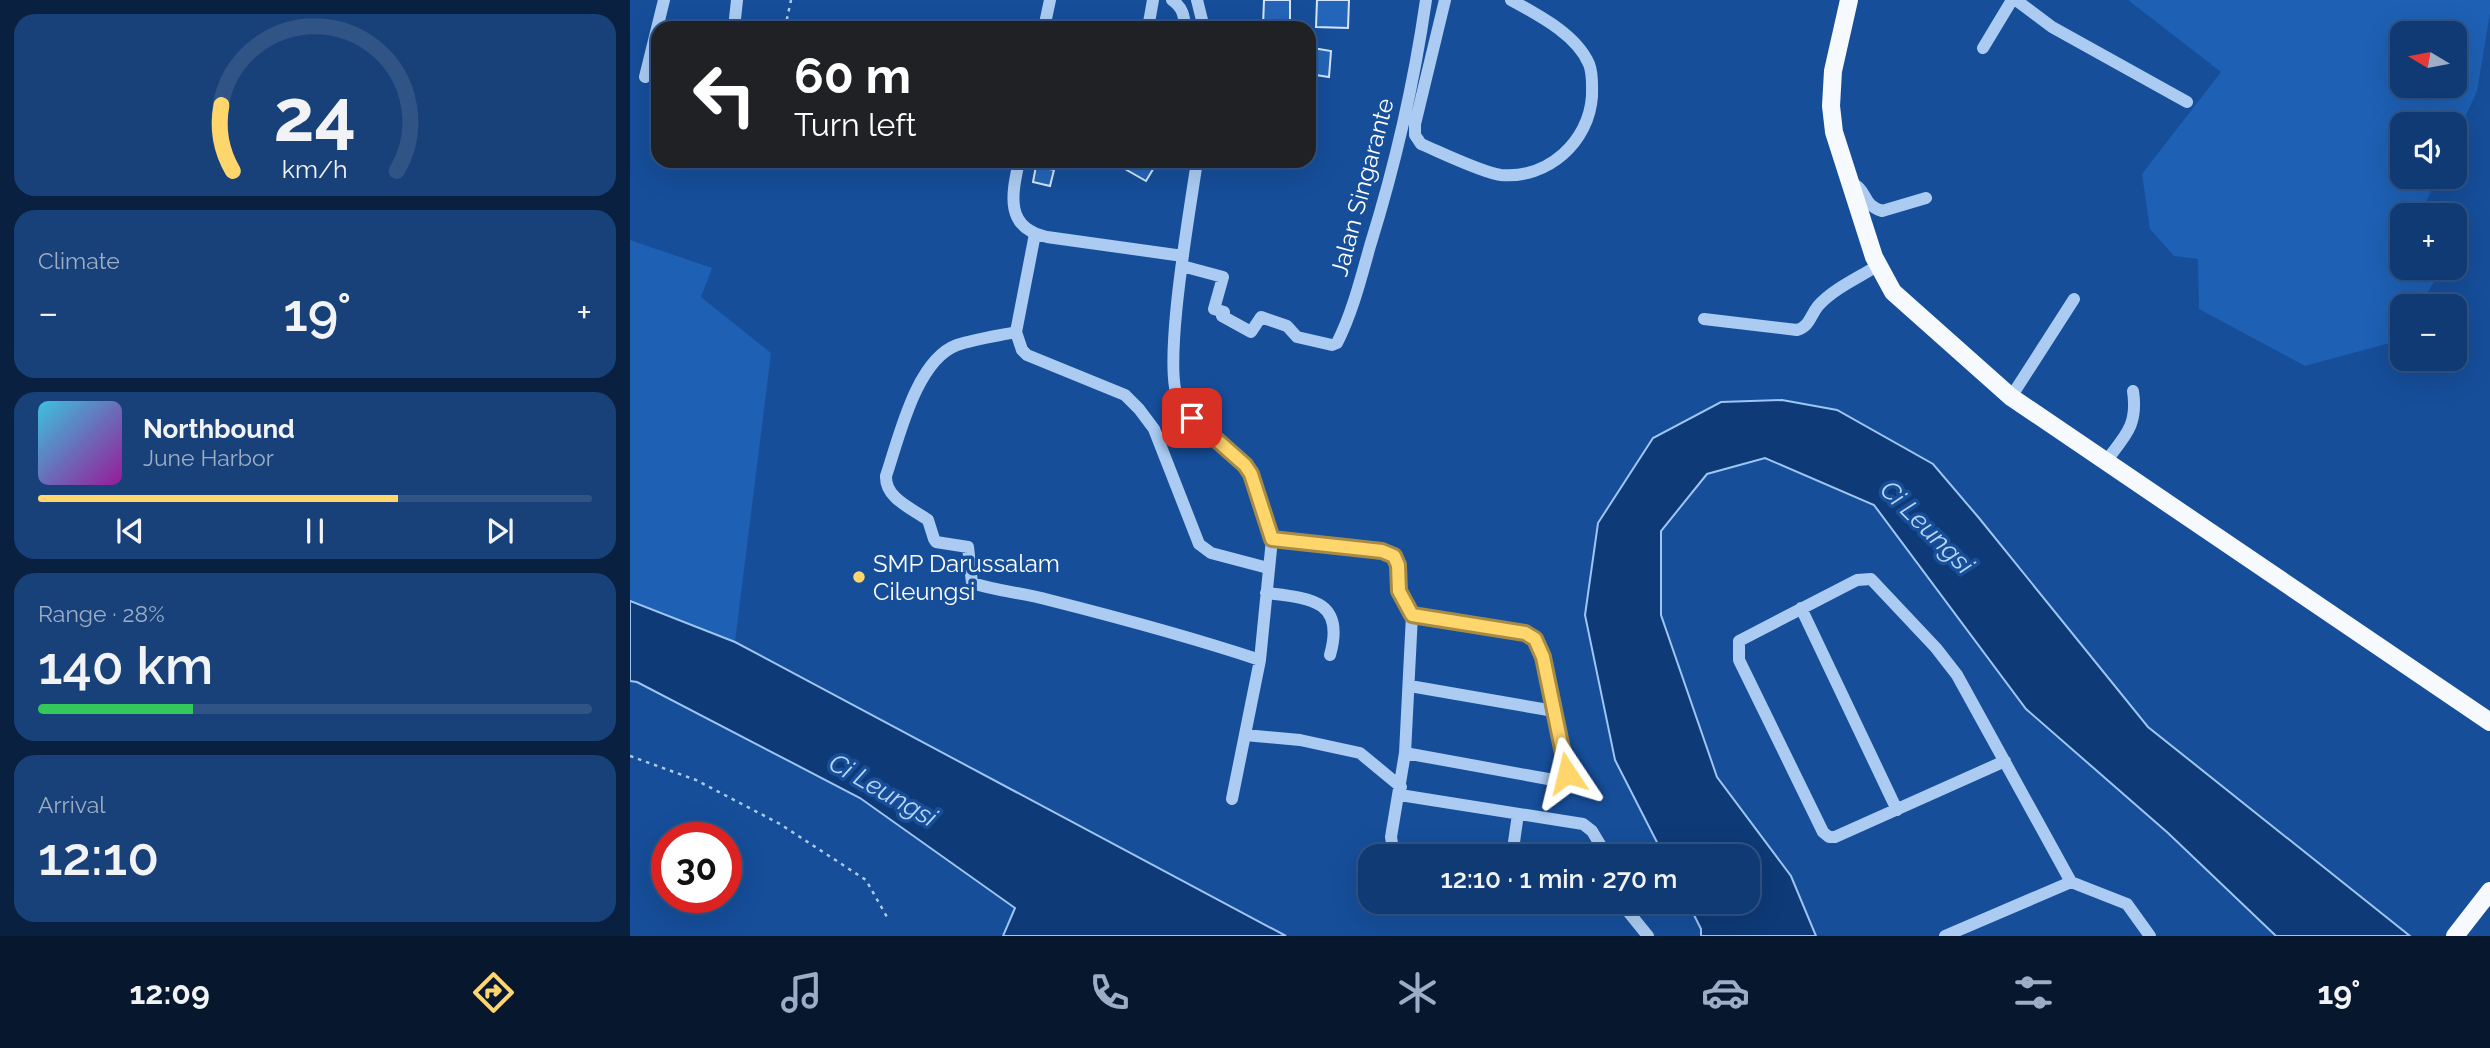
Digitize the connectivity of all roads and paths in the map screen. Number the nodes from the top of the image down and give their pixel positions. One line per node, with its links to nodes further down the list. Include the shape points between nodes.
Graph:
1 (664, 0): 13 (street)
2 (737, 0): 14 (street)
3 (791, 0): 15 (path)
4 (1050, 0): 16 (street)
5 (1153, 0): 17 (street)
6 (1171, 0): 18 (street, via 1180,6)
7 (1197, 0): 19 (street)
8 (1426, 0): 29 (street, Jalan Singarante, via 1383,204 1339,340 1332,345 1297,337 1287,326 1261,317 1251,332 1214,309 1223,277)
9 (1445, 0): 10 (street, via 1415,135 1421,144 1443,153 1499,174 1514,174 1548,166 1568,151 1589,114 1592,80 1578,47)
10 (1511, 0)
11 (1849, 0): 26 (main road, via 1833,71 1831,106)
12 (2014, 0): 20 (street); 23 (street, via 2052,27)
13 (659, 21)
14 (735, 21)
15 (787, 21)
16 (1046, 21)
17 (1150, 21)
18 (1184, 21)
19 (1202, 21)
20 (1983, 48)
21 (651, 53): 22 (street)
22 (645, 77)
23 (2187, 102)
24 (1018, 168): 28 (street, via 1014,210 1026,230)
25 (1196, 168): 29 (street)
26 (1848, 181): 27 (street, via 1859,185 1870,205 1882,211); 30 (main road)
27 (1926, 198)
28 (1035, 234): 29 (street); 33 (street)
29 (1183, 261): 37 (street, via 1172,379 1178,401 1245,465)
30 (1877, 266): 32 (street, via 1831,295 1797,330); 35 (main road, via 1892,292)
31 (2074, 299): 35 (street)
32 (1704, 319)
33 (1016, 332): 38 (street, via 1027,355 1125,395 1139,409 1154,429 1204,549); 43 (street, via 955,346 938,357 920,381 886,476 890,494 928,520 936,542 968,547 972,583 1171,631)
34 (2133, 391): 36 (street, via 2131,428)
35 (2011, 397): 36 (main road)
36 (2106, 461): 46 (main road)
37 (1272, 539): 38 (street); 41 (street, via 1394,556 1399,591)
38 (1268, 568): 39 (street)
39 (1265, 593): 42 (street, via 1304,597 1323,607 1335,625); 43 (street)
40 (1801, 608): 50 (street, via 1857,580 1871,579 1957,675); 53 (street); 53 (street, via 1739,641 1739,660 1823,832 1835,837)
41 (1412, 615): 44 (street); 45 (street, via 1529,634 1543,657)
42 (1330, 655)
43 (1260, 660): 47 (street)
44 (1410, 686): 45 (street); 48 (street)
45 (1554, 711): 48 (street, via 1567,773 1559,781)
46 (2490, 722)
47 (1245, 735): 51 (street, via 1300,740 1360,754); 52 (street)
48 (1405, 753): 51 (street)
49 (630, 756): 61 (path, via 696,780 780,824 866,880)
50 (2005, 761): 53 (street); 58 (street)
51 (1400, 791): 54 (street); 55 (street)
52 (1232, 799)
53 (1897, 810)
54 (1518, 814): 56 (street); 57 (street, via 1583,824)
55 (1392, 844)
56 (1514, 844)
57 (1600, 844)
58 (2071, 882): 64 (street); 65 (street, via 2127,904)
59 (2490, 891): 62 (main road)
60 (1630, 914): 63 (street)
61 (887, 916)
62 (2456, 934)
63 (1648, 936)
64 (1945, 936)
65 (2150, 936)

